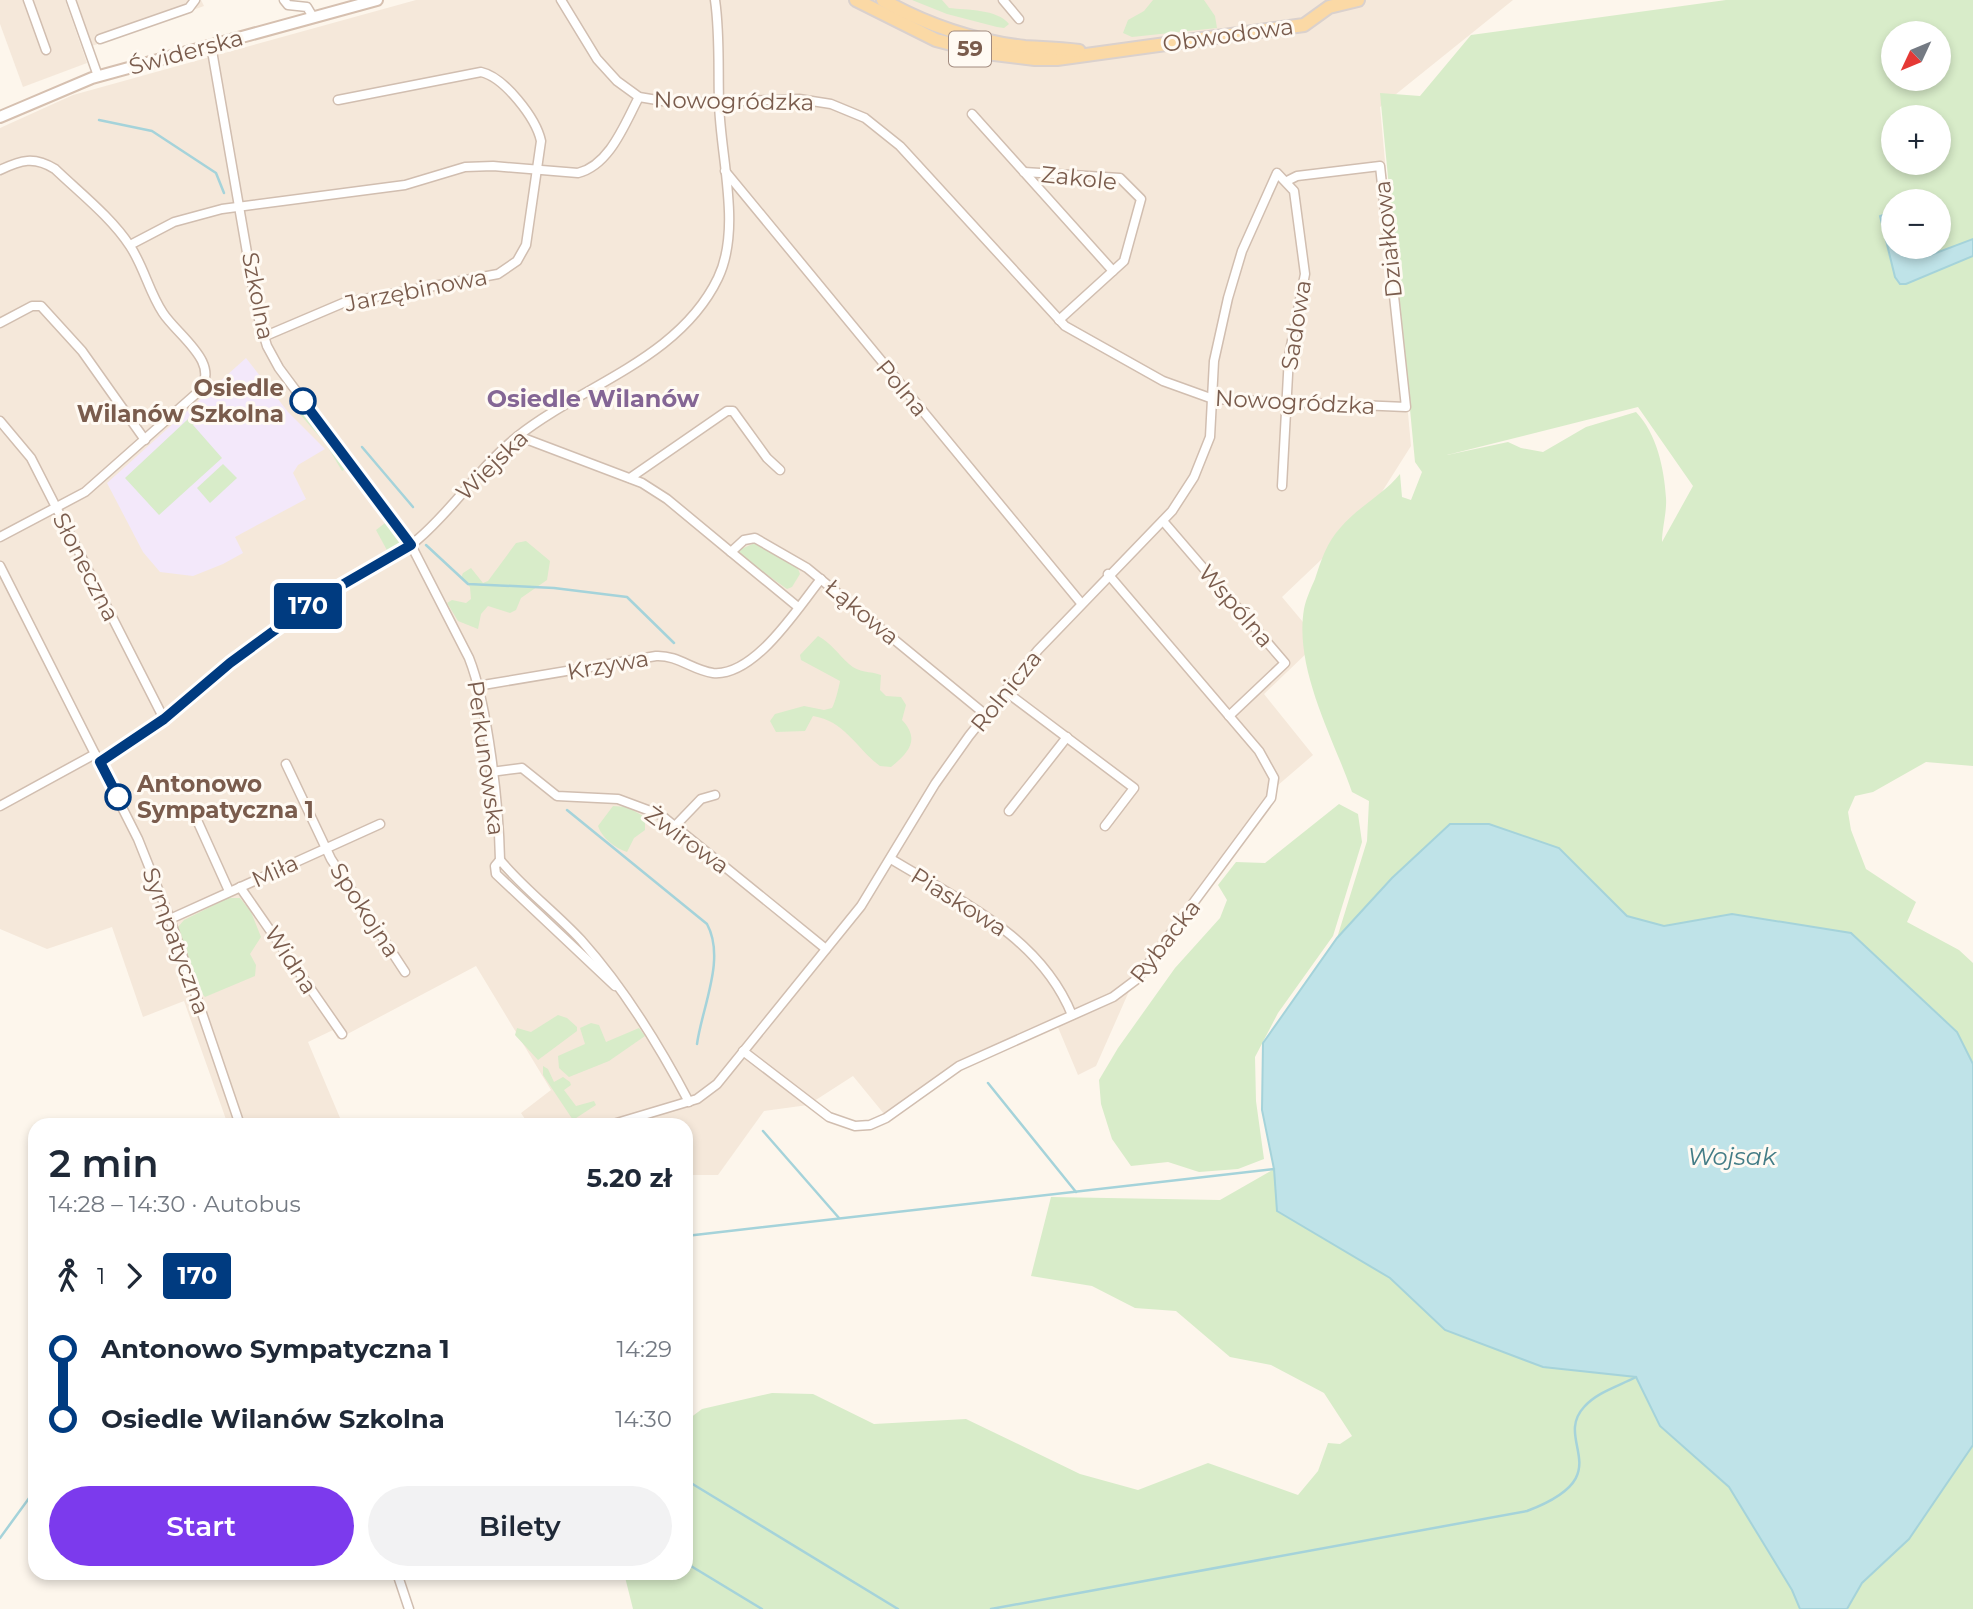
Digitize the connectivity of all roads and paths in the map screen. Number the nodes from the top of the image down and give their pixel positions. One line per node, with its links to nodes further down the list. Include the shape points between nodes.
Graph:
1 (28, 0): 16 (street)
2 (71, 0): 18 (street)
3 (195, 0): 14 (street, via 189,8)
4 (284, 0): 12 (street, via 307,8)
5 (377, 0): 12 (street, Świderska)
6 (561, 0): 19 (street, via 597,59)
7 (715, 0): 21 (street, Wiejska)
8 (856, 0): 17 (main road, Obwodowa / 59, via 909,29 986,53 1057,59)
9 (883, 0): 17 (main road, Obwodowa / 59, via 974,36 1025,47)
10 (1003, 0): 13 (street)
11 (1358, 0): 17 (main road, Obwodowa / 59, via 1329,7 1304,25)
12 (313, 17): 15 (street, Świderska)
13 (1019, 19)
14 (100, 39)
15 (211, 45): 18 (street, Świderska); 29 (street, Szkolna)
16 (46, 50)
17 (1093, 52)
18 (98, 76): 23 (street, Świderska)
19 (639, 97): 21 (street, Nowogródzka, via 658,102); 24 (street, Nowogródzka, via 594,167 578,173)
20 (338, 100): 24 (street, Jarzębinowa, via 481,72 494,75 538,132)
21 (719, 102): 26 (street, Wiejska); 32 (street, Nowogródzka, via 811,100 853,111 875,124)
22 (972, 114): 27 (street)
23 (0, 117)
24 (538, 169): 29 (street, Nowogródzka, via 473,166 395,186); 34 (street, Jarzębinowa, via 526,245 508,269 343,303)
25 (0, 170): 30 (street, via 27,160 50,166)
26 (725, 171): 39 (street, Wiejska, via 728,246 718,279 698,309 675,334 641,359); 52 (street, Polna)
27 (1024, 172): 31 (street); 31 (street, Zakole, via 1120,178 1137,192 1141,205 1129,251)
28 (1287, 181): 35 (street, Rolnicza, via 1277,173 1236,268 1217,346); 36 (street, Sadowa, via 1296,204 1305,274 1289,356); 37 (street, Działkowa, via 1380,166)
29 (241, 205): 30 (street, Nowogródzka, via 174,222); 34 (street, Szkolna)
30 (130, 245): 40 (street, via 159,306 206,370 202,387)
31 (1113, 271): 32 (street, Zakole)
32 (1059, 320): 35 (street, Nowogródzka, via 1139,369)
33 (0, 323): 40 (street, via 41,306 82,351)
34 (263, 337): 47 (street, Szkolna, via 279,368)
35 (1213, 399): 36 (street, Nowogródzka); 45 (street, Rolnicza, via 1210,437 1202,462)
36 (1287, 403): 37 (street, Nowogródzka); 43 (street, Sadowa)
37 (1406, 407)
38 (0, 421): 44 (street, Słoneczna, via 26,450)
39 (518, 436): 42 (street, Łąkowa); 47 (street, Wiejska)
40 (145, 440): 44 (street, via 96,484)
41 (780, 470): 42 (street, via 733,411 727,411)
42 (630, 478): 48 (street, Łąkowa, via 667,499)
43 (1282, 486)
44 (57, 509): 46 (street); 58 (street, Słoneczna)
45 (1163, 521): 50 (street, Rolnicza); 57 (street, Wspólna, via 1285,663)
46 (0, 537)
47 (411, 545): 54 (street, Perkunowska, via 469,658); 58 (street, Wiejska, via 316,600)
48 (731, 552): 51 (street, Łąkowa, via 744,540 755,538); 53 (street, Łąkowa)
49 (0, 566): 60 (street, Sympatyczna)
50 (1108, 574): 52 (street, Rolnicza); 57 (street, Rybacka)
51 (821, 579): 53 (street, Krzywa); 56 (street, Łąkowa)
52 (1081, 603): 55 (street, Rolnicza)
53 (798, 607): 54 (street, Krzywa, via 761,651 726,672 709,672 676,657 656,656)
54 (477, 686): 62 (street, Perkunowska)
55 (1005, 691): 56 (street, Rolnicza); 59 (street)
56 (986, 715): 71 (street, Rolnicza, via 935,784)
57 (1229, 716): 77 (street, Rybacka, via 1270,767 1274,778 1271,798 1128,989)
58 (164, 719): 60 (street, Wiejska)
59 (1067, 737): 66 (street); 69 (street, via 1134,788)
60 (98, 758): 64 (street, Wiejska); 74 (street, Sympatyczna)
61 (286, 764): 70 (street, Spokojna)
62 (491, 772): 68 (street, Żwirowa, via 522,768 557,796 618,799 654,811); 80 (street, Perkunowska, via 500,860 495,871 615,986 649,1031)
63 (715, 794): 68 (street, via 701,799)
64 (0, 806)
65 (191, 809): 73 (street)
66 (1009, 811)
67 (380, 824): 70 (street, Miła)
68 (675, 826): 75 (street, Żwirowa)
69 (1105, 826)
70 (325, 848): 72 (street, Miła); 76 (street, Spokojna)
71 (891, 859): 75 (street, Rolnicza); 77 (street, Piaskowa, via 999,924 1050,974)
72 (240, 887): 73 (street, Miła); 78 (street, Widna)
73 (229, 891): 74 (street, Miła)
74 (170, 919): 81 (street, Sympatyczna)
75 (826, 949): 79 (street, Rolnicza)
76 (405, 972)
77 (1072, 1015): 79 (street, Rybacka, via 959,1066 870,1125 855,1126 829,1117)
78 (342, 1034)
79 (743, 1051): 80 (street, Rolnicza, via 712,1090)
80 (689, 1102): 82 (street, Rolnicza)
81 (238, 1118)
82 (634, 1118)
83 (399, 1580): 84 (street)
84 (409, 1609)

